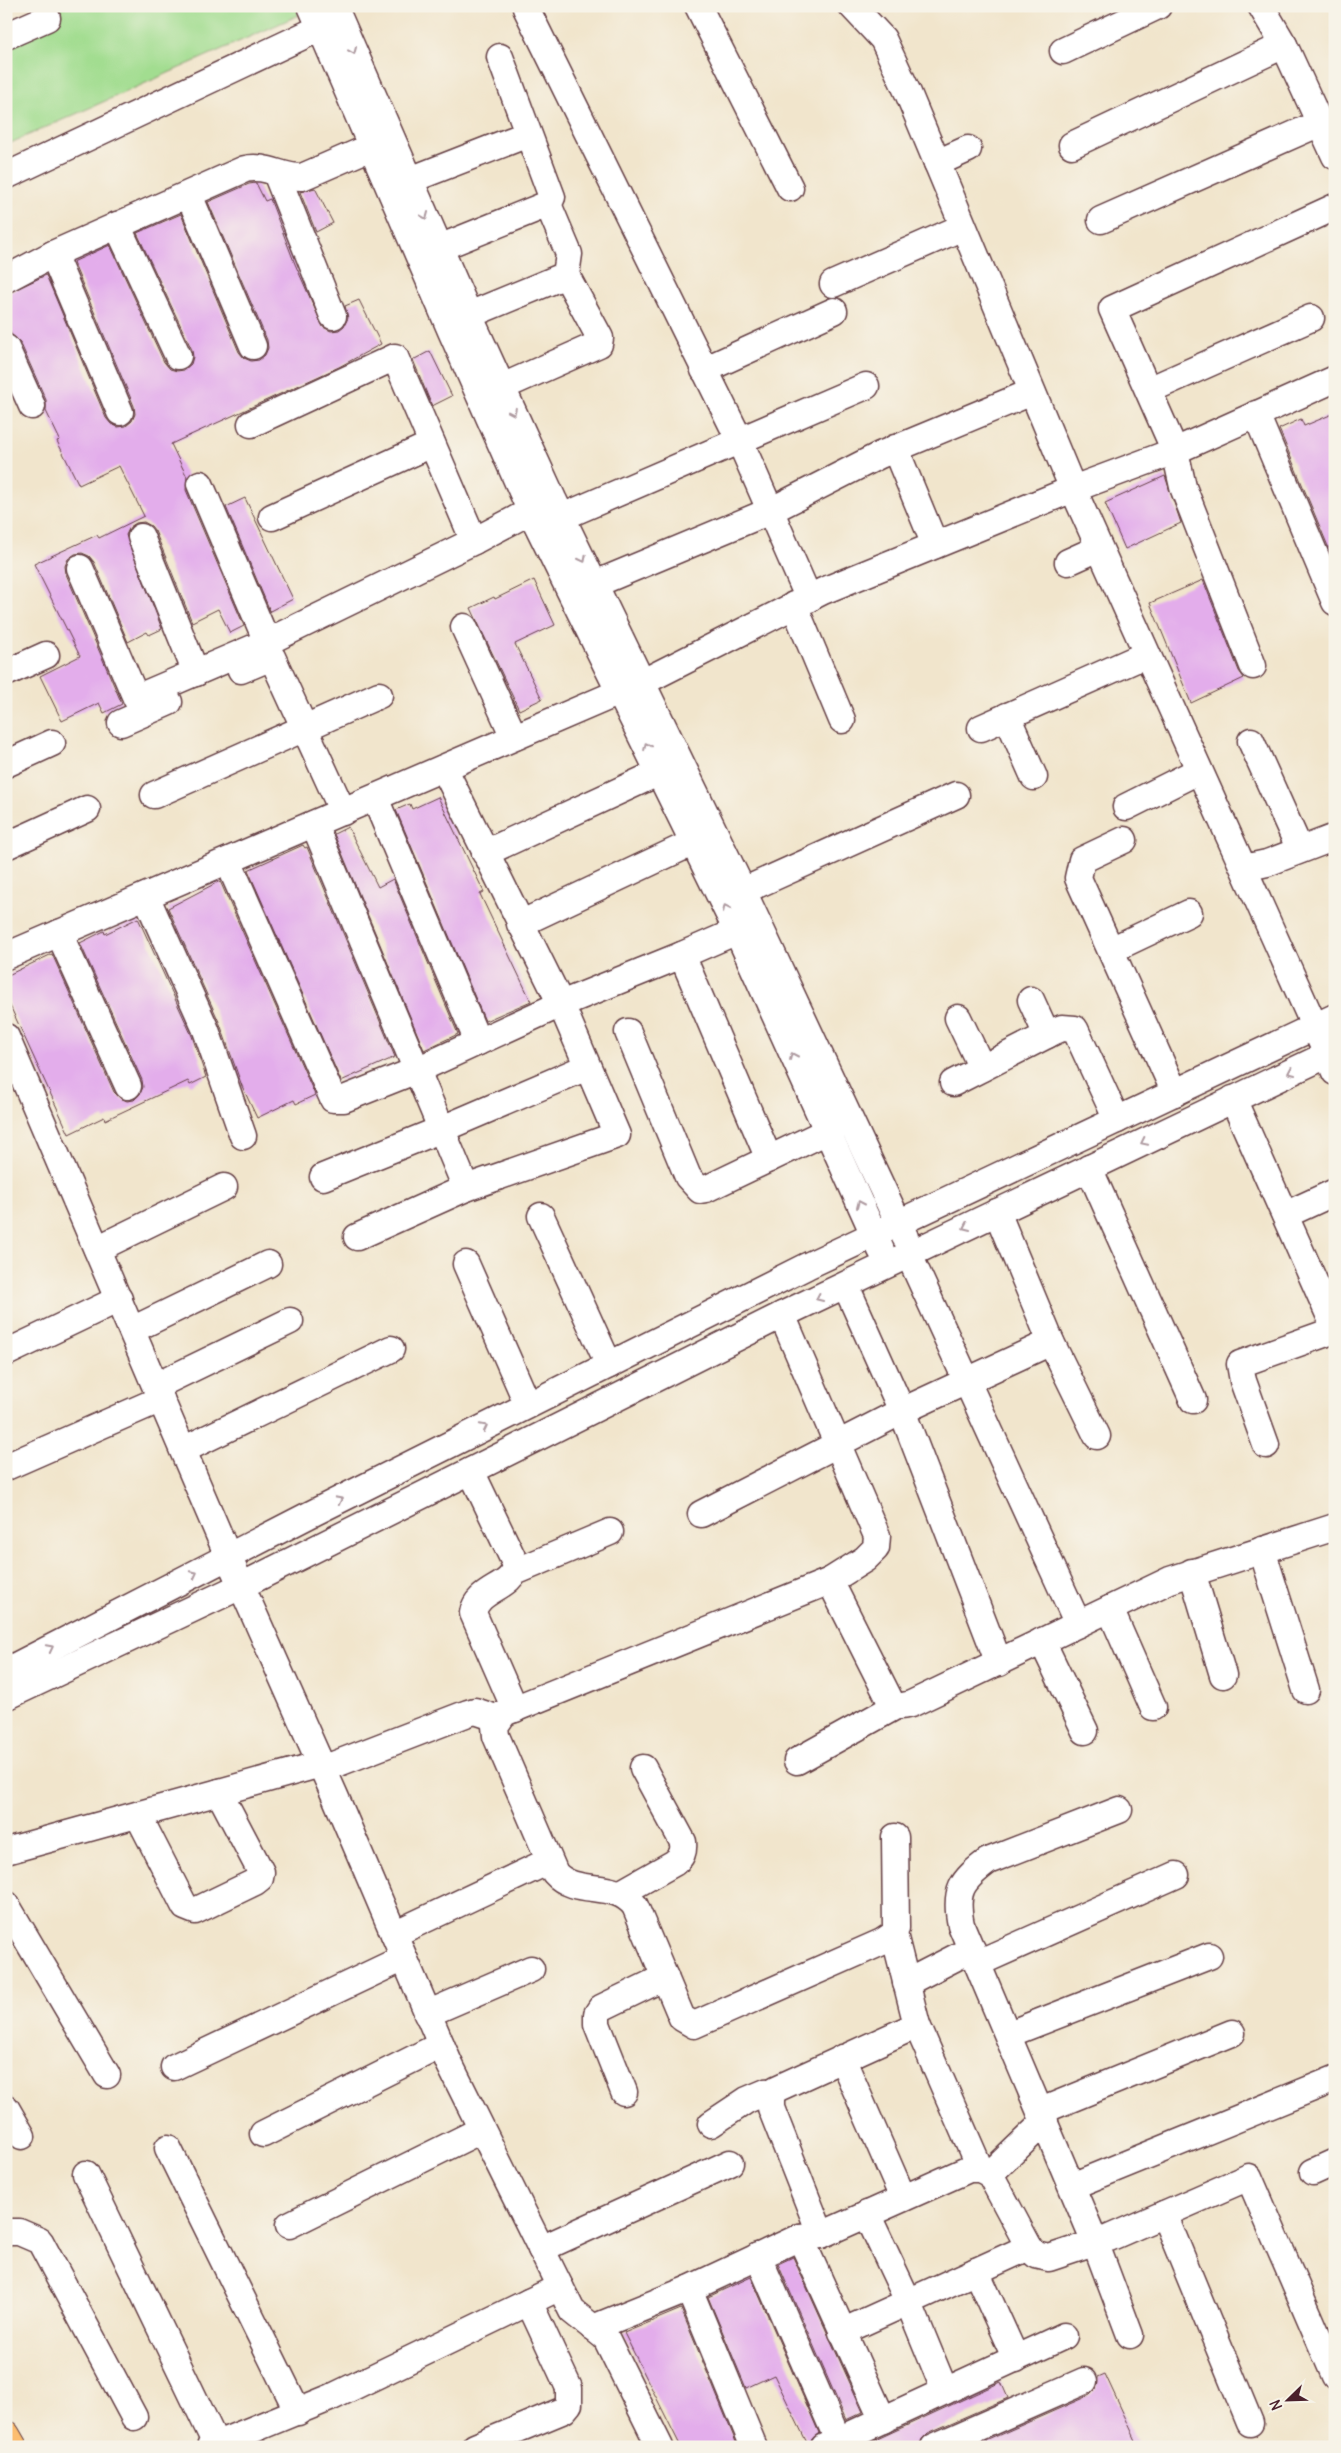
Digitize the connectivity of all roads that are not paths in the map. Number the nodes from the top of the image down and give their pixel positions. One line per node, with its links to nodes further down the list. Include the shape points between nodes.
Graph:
1 (334, 6): 15 (street, one-way to 15)
2 (698, 6): 23 (street)
3 (852, 6): 19 (street, via 883,39)
4 (1158, 6): 11 (street)
5 (1261, 6): 10 (street)
6 (526, 8): 42 (street)
7 (315, 17): 15 (street); 21 (street)
8 (47, 18): 9 (street)
9 (6, 36)
10 (1284, 45): 13 (street); 16 (street)
11 (1063, 52)
12 (500, 56): 14 (street)
13 (1320, 123): 18 (street); 27 (street)
14 (528, 134): 22 (street); 25 (street, via 552,197)
15 (381, 143): 20 (street, via 302,177); 22 (street); 58 (street)
16 (1072, 145)
17 (968, 149): 19 (street)
18 (1335, 156)
19 (938, 162): 29 (street)
20 (276, 173): 24 (street, via 245,168); 37 (street)
21 (6, 176)
22 (410, 180): 30 (street, one-way to 30)
23 (790, 188)
24 (189, 195): 28 (street); 39 (street)
25 (548, 204): 30 (street); 32 (street, via 569,254)
26 (1335, 207): 46 (street, via 1112,309)
27 (1101, 220)
28 (117, 225): 31 (street); 41 (street)
29 (963, 227): 34 (street); 47 (street)
30 (439, 248): 36 (street)
31 (53, 254): 33 (street); 49 (street)
32 (566, 275): 36 (street); 45 (street, via 600,338 599,344)
33 (6, 279)
34 (833, 284)
35 (834, 311): 42 (street)
36 (469, 315): 45 (street)
37 (333, 316)
38 (1311, 318): 46 (street)
39 (253, 346)
40 (6, 348): 48 (street)
41 (178, 356)
42 (704, 370): 52 (street)
43 (1334, 382): 50 (street)
44 (866, 386): 52 (street)
45 (502, 387): 58 (street, one-way to 58)
46 (1149, 390): 55 (street)
47 (1032, 392): 54 (street); 57 (street)
48 (32, 406)
49 (120, 412)
50 (1256, 414): 55 (street); 69 (street)
51 (251, 424): 53 (street, via 395,357)
52 (739, 439): 58 (street); 59 (street)
53 (432, 444): 60 (street); 62 (street)
54 (895, 448): 59 (street); 63 (street)
55 (1175, 451): 57 (street); 74 (street, via 1184,487)
56 (200, 484): 71 (street)
57 (1073, 489): 63 (street); 64 (street)
58 (549, 509): 62 (street); 67 (street, one-way to 67); 77 (street)
59 (770, 511): 67 (street); 68 (street)
60 (272, 517)
61 (141, 537): 76 (street)
62 (474, 541): 71 (street)
63 (935, 545): 68 (street)
64 (1099, 548): 65 (street); 73 (street)
65 (1068, 562)
66 (80, 568): 76 (street, via 136,698)
67 (596, 584): 77 (street)
68 (801, 602): 77 (street); 80 (street)
69 (1335, 602)
70 (464, 627): 84 (street)
71 (267, 642): 76 (street)
72 (46, 655): 75 (street)
73 (1145, 655): 79 (street); 89 (street)
74 (1253, 666)
75 (6, 673)
76 (196, 674)
77 (632, 687): 84 (street); 90 (street, one-way to 77); 107 (street)
78 (379, 695): 82 (street)
79 (1007, 716): 83 (street); 91 (street)
80 (842, 720)
81 (121, 723): 82 (street, via 272,657)
82 (304, 727): 92 (street); 97 (street)
83 (981, 728)
84 (514, 737): 88 (street)
85 (1251, 741): 103 (street)
86 (52, 743): 87 (street)
87 (6, 764)
88 (444, 768): 94 (street); 104 (street)
89 (1198, 771): 95 (street); 106 (street)
90 (660, 772): 101 (street); 104 (street)
91 (1034, 777)
92 (154, 795)
93 (956, 795): 107 (street)
94 (375, 798): 97 (street); 123 (street)
95 (1126, 807)
96 (87, 809): 102 (street)
97 (343, 812): 98 (street)
98 (314, 824): 105 (street); 127 (street)
99 (1335, 837): 103 (street)
100 (1124, 840): 113 (street, via 1082,860 1078,878)
101 (694, 842): 110 (street); 111 (street, one-way to 101)
102 (6, 846)
103 (1300, 850): 106 (street, via 1268,863)
104 (486, 852): 110 (street)
105 (228, 861): 108 (street); 127 (street, via 333,1099 344,1099)
106 (1244, 868): 119 (street)
107 (743, 891): 133 (street)
108 (146, 896): 112 (street); 135 (street, via 206,1030)
109 (1189, 913): 113 (street)
110 (520, 924): 117 (street)
111 (737, 931): 114 (street); 133 (street, one-way to 111)
112 (59, 933): 115 (street); 129 (street)
113 (1111, 950): 130 (street)
114 (682, 955): 117 (street); 136 (street)
115 (6, 956)
116 (1031, 1000): 121 (street)
117 (561, 1004): 123 (street); 125 (street)
118 (958, 1018): 126 (street)
119 (1324, 1022): 124 (street); 130 (street)
120 (628, 1032): 136 (street, via 694,1185 700,1190 706,1189)
121 (1048, 1035): 126 (street); 132 (street, via 1062,1028 1075,1030)
122 (6, 1037): 148 (street)
123 (478, 1042): 127 (street)
124 (1332, 1060): 131 (street, one-way to 131)
125 (587, 1067): 134 (street); 140 (street, via 617,1135)
126 (982, 1068): 128 (street)
127 (417, 1070): 134 (street)
128 (953, 1083)
129 (128, 1086)
130 (1175, 1093): 132 (street)
131 (1233, 1099): 137 (street, one-way to 137); 143 (street)
132 (1117, 1120): 145 (street)
133 (839, 1126): 136 (street); 145 (street); 146 (street, one-way to 133)
134 (442, 1129): 138 (street); 140 (street)
135 (243, 1136)
136 (769, 1159)
137 (1089, 1168): 142 (street); 164 (street)
138 (323, 1177)
139 (224, 1187): 148 (street)
140 (466, 1188): 147 (street)
141 (1335, 1192): 143 (street)
142 (997, 1212): 149 (street, one-way to 149); 158 (street)
143 (1284, 1215): 156 (street)
144 (541, 1216): 161 (street)
145 (898, 1222): 146 (street); 149 (street)
146 (873, 1234): 149 (street); 161 (street)
147 (357, 1237)
148 (97, 1249): 153 (street)
149 (904, 1257): 152 (street); 162 (street)
150 (268, 1264): 157 (street)
151 (466, 1264): 165 (street)
152 (846, 1286): 154 (street, one-way to 154); 166 (street)
153 (119, 1299): 157 (street); 160 (street)
154 (782, 1315): 168 (street); 172 (street)
155 (290, 1320): 163 (street)
156 (1335, 1329): 169 (street, via 1240,1364)
157 (132, 1330): 163 (street)
158 (1051, 1342): 162 (street); 167 (street)
159 (390, 1349): 170 (street)
160 (6, 1353)
161 (609, 1365): 165 (street)
162 (966, 1383): 166 (street); 183 (street)
163 (158, 1392): 170 (street); 171 (street)
164 (1193, 1400)
165 (528, 1405): 177 (street, one-way to 165)
166 (902, 1411): 168 (street); 185 (street)
167 (1097, 1436)
168 (837, 1444): 173 (street); 180 (street, via 877,1536 876,1548 865,1559)
169 (1266, 1446)
170 (183, 1450): 177 (street)
171 (6, 1467)
172 (471, 1471): 178 (street, via 514,1559); 181 (street)
173 (701, 1514)
174 (1335, 1527): 176 (street)
175 (610, 1532): 178 (street)
176 (1262, 1550): 179 (street); 188 (street)
177 (228, 1556): 181 (street); 186 (street, one-way to 177)
178 (515, 1572): 192 (street, via 478,1599 473,1613)
179 (1192, 1572): 182 (street); 187 (street)
180 (830, 1581): 190 (street, via 891,1702); 192 (street)
181 (241, 1586): 189 (street); 195 (street)
182 (1110, 1609): 183 (street); 191 (street)
183 (1078, 1624): 184 (street)
184 (1042, 1641): 185 (street); 193 (street)
185 (999, 1663): 190 (street, via 911,1704)
186 (6, 1671)
187 (1223, 1675)
188 (1306, 1690)
189 (6, 1697)
190 (896, 1706): 194 (street)
191 (1153, 1707)
192 (507, 1714): 195 (street, via 468,1712); 202 (street, via 495,1726 496,1736)
193 (1085, 1731)
194 (797, 1761)
195 (322, 1766): 197 (street); 206 (street)
196 (644, 1768): 204 (street, via 683,1842 684,1850 674,1863)
197 (219, 1792): 199 (street); 199 (street, via 261,1872 255,1882 200,1910 186,1907)
198 (1119, 1810): 208 (street, via 988,1862 974,1872 960,1887 957,1903)
199 (138, 1815): 201 (street)
200 (894, 1837): 207 (street)
201 (6, 1851)
202 (549, 1861): 204 (street, via 555,1873 568,1884); 206 (street)
203 (1176, 1875): 208 (street)
204 (621, 1892): 212 (street, via 635,1906)
205 (6, 1904): 221 (street)
206 (394, 1934): 210 (street)
207 (894, 1934): 212 (street, via 694,2025 682,2018); 213 (street)
208 (975, 1956): 213 (street); 217 (street)
209 (1209, 1956): 217 (street)
210 (404, 1958): 214 (street); 220 (street)
211 (531, 1969): 214 (street)
212 (665, 1977): 223 (street, via 601,2008 597,2014 597,2024)
213 (906, 1983): 215 (street)
214 (428, 2014): 218 (street)
215 (917, 2025): 219 (street); 233 (street)
216 (1232, 2033): 226 (street)
217 (1009, 2034): 226 (street)
218 (441, 2045): 228 (street); 229 (street)
219 (842, 2058): 224 (street, via 776,2089); 236 (street)
220 (174, 2067)
221 (107, 2075)
222 (1335, 2079): 235 (street)
223 (624, 2092)
224 (771, 2096): 227 (street, via 766,2092 747,2100); 241 (street, via 771,2108)
225 (6, 2108): 230 (street)
226 (1043, 2116): 233 (street); 235 (street)
227 (711, 2124)
228 (481, 2130): 239 (street); 244 (street)
229 (263, 2134)
230 (22, 2136)
231 (168, 2148): 259 (street)
232 (730, 2163): 244 (street)
233 (985, 2171): 236 (street, via 969,2169); 243 (street)
234 (86, 2174): 265 (street)
235 (1072, 2186): 242 (street)
236 (903, 2198): 237 (street)
237 (867, 2214): 241 (street); 249 (street)
238 (1164, 2214): 242 (street); 256 (street, via 1249,2177); 262 (street)
239 (289, 2225)
240 (6, 2232): 260 (street, via 19,2232 40,2241)
241 (810, 2236): 245 (street); 252 (street)
242 (1095, 2242): 243 (street, via 1049,2258 1036,2255); 253 (street)
243 (1029, 2246): 246 (street)
244 (541, 2249): 247 (street)
245 (758, 2256): 248 (street); 264 (street)
246 (976, 2271): 249 (street); 255 (street)
247 (560, 2287): 250 (street); 251 (street, via 572,2311)
248 (689, 2289): 251 (street); 269 (street)
249 (908, 2301): 252 (street); 258 (street)
250 (529, 2302): 259 (street); 267 (street, via 569,2388 569,2404 564,2410)
251 (593, 2328): 268 (street, via 606,2338)
252 (842, 2332): 261 (street)
253 (1130, 2335)
254 (1064, 2336): 255 (street)
255 (1016, 2359): 258 (street)
256 (1335, 2376)
257 (1084, 2380): 270 (street)
258 (945, 2391): 261 (street)
259 (298, 2412): 265 (street)
260 (134, 2417)
261 (883, 2420): 264 (street)
262 (1250, 2423)
263 (6, 2435): 266 (main road)
264 (831, 2444)
265 (213, 2446)
266 (13, 2447)
267 (475, 2447)
268 (660, 2447)
269 (754, 2447)
270 (934, 2447)

